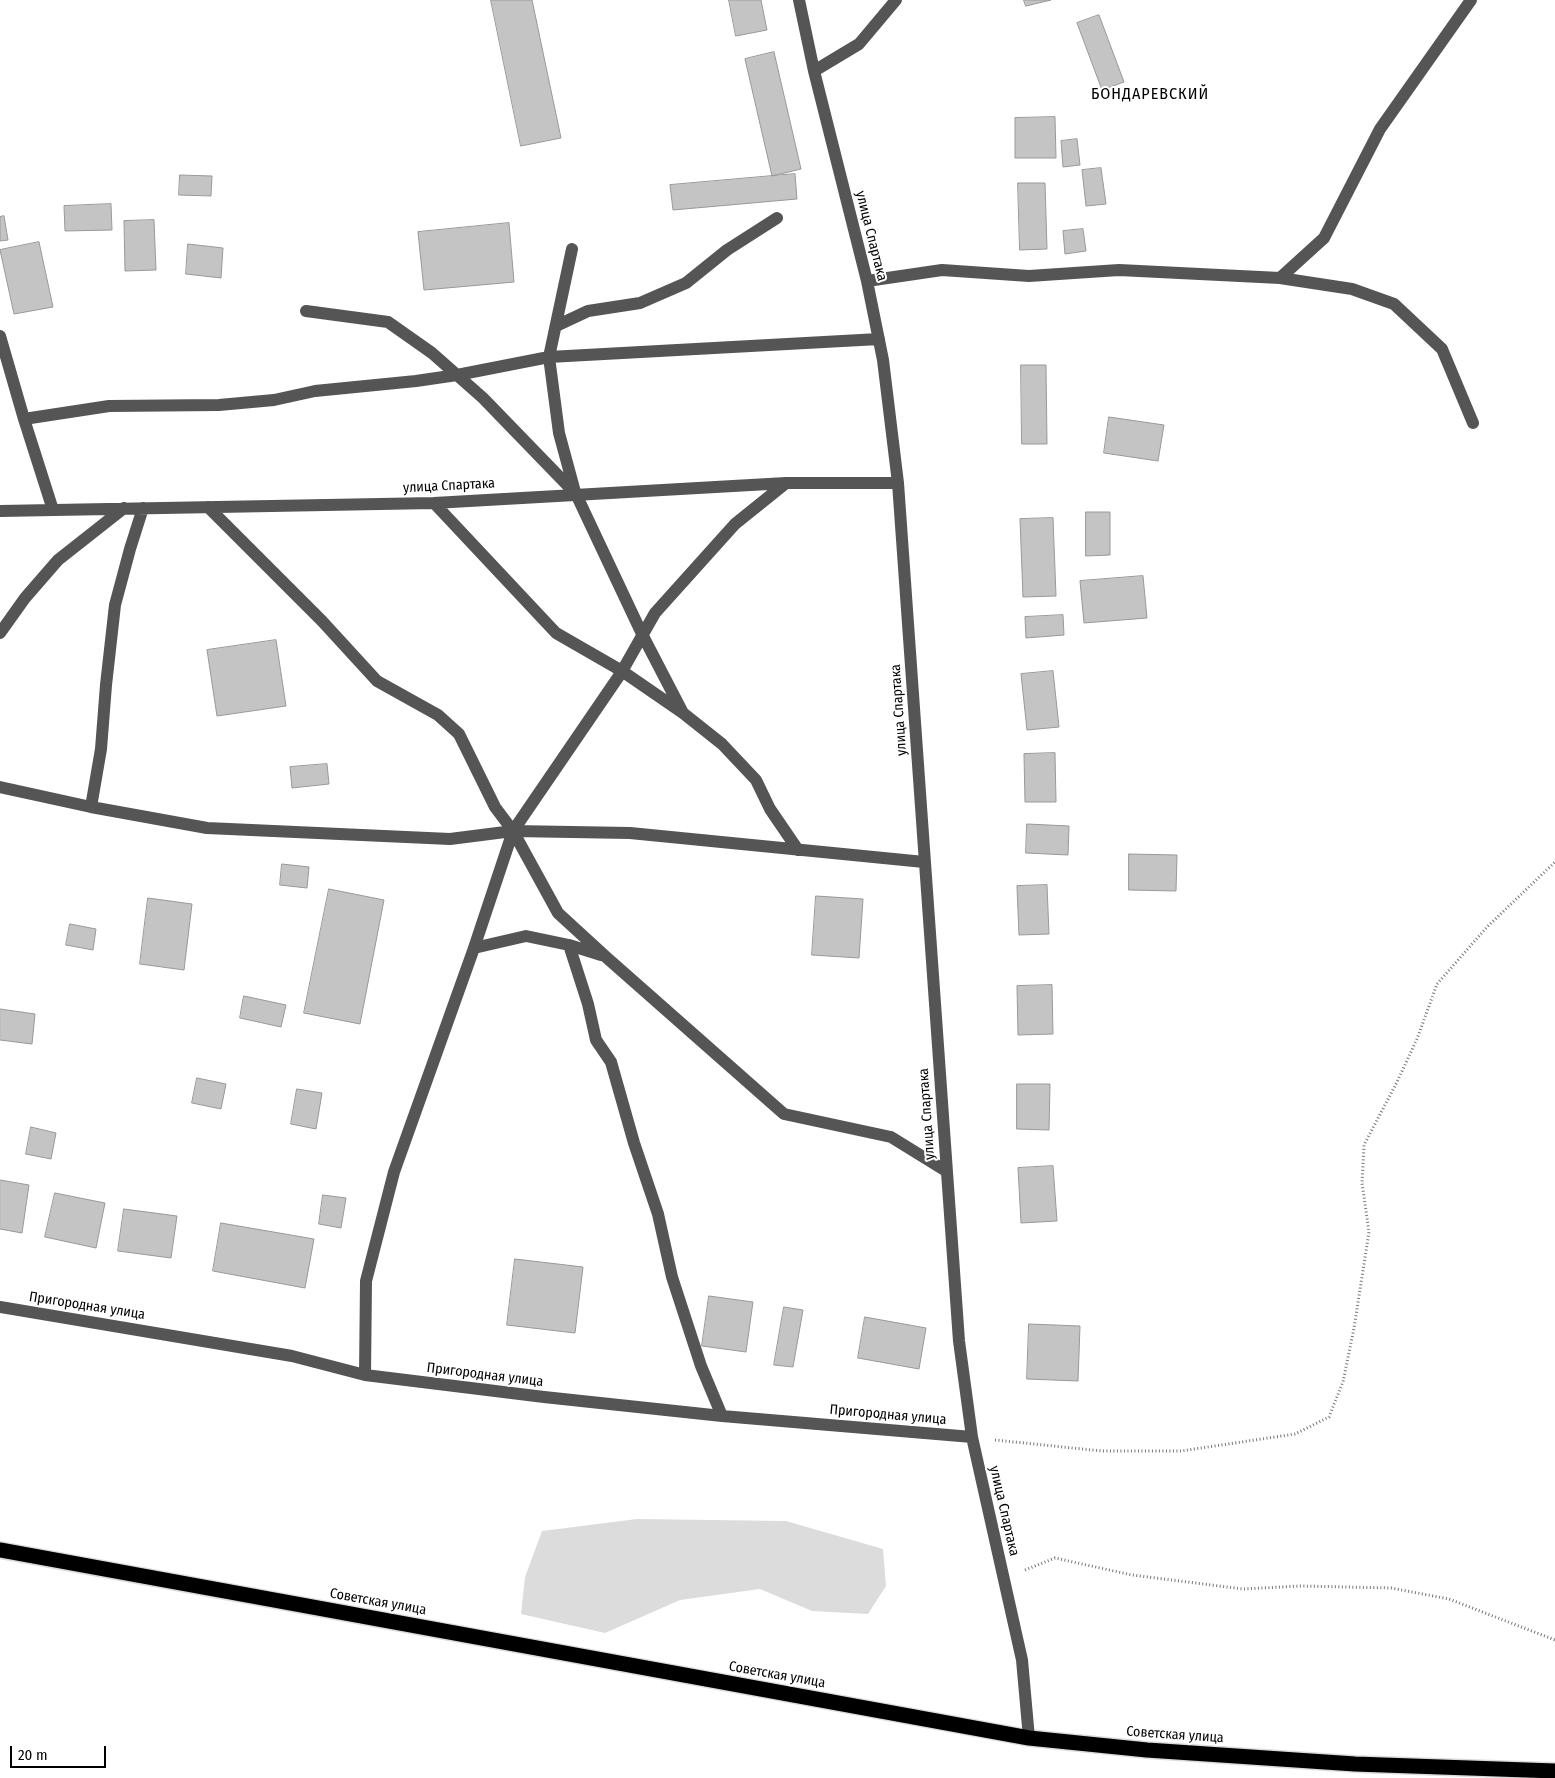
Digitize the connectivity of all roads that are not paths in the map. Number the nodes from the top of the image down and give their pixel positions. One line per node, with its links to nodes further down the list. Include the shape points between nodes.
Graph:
1 (799, 0): 4 (street, улица Спартака)
2 (896, 0): 4 (street, via 859,44)
3 (1471, 0): 7 (street, via 1380,129 1324,238)
4 (814, 71): 8 (street, улица Спартака)
5 (777, 218): 10 (street, via 727,250 686,283 640,302 588,311)
6 (572, 249): 10 (street)
7 (1280, 278): 8 (street, via 1119,270 1029,276 942,270); 17 (street, via 1352,289 1394,304 1442,349)
8 (867, 281): 12 (street, улица Спартака)
9 (306, 311): 15 (street, via 388,322)
10 (556, 326): 13 (street)
11 (0, 336): 14 (street)
12 (879, 338): 13 (street); 18 (street, улица Спартака)
13 (549, 358): 15 (street); 20 (street, via 559,432)
14 (5, 371): 16 (street)
15 (457, 375): 16 (street, via 315,391 274,400 219,405 109,406); 20 (street)
16 (24, 419): 25 (street)
17 (1473, 423)
18 (898, 482): 19 (street, улица Спартака); 35 (street, улица Спартака)
19 (786, 483): 20 (street, улица Спартака); 28 (street, via 735,524 655,613)
20 (576, 494): 21 (street, улица Спартака); 28 (street)
21 (434, 503): 22 (street, улица Спартака); 29 (street, via 556,633)
22 (208, 507): 24 (street, улица Спартака); 33 (street, via 377,681 438,715 459,734 495,807)
23 (124, 508): 24 (street, улица Спартака); 25 (street, улица Спартака); 27 (street, via 58,560)
24 (143, 508): 32 (street, via 115,605 101,749)
25 (53, 510): 26 (street, улица Спартака)
26 (0, 511)
27 (0, 633)
28 (642, 634): 29 (street); 30 (street)
29 (622, 671): 30 (street); 33 (street)
30 (683, 713): 34 (street, via 722,744 756,780 770,809)
31 (0, 787): 32 (street)
32 (91, 807): 33 (street, via 206,828 450,839)
33 (513, 831): 34 (street, via 630,833); 37 (street); 38 (street, via 558,913)
34 (798, 850): 35 (street)
35 (924, 862): 39 (street, улица Спартака)
36 (569, 945): 37 (street, via 526,936); 38 (street); 42 (street, via 596,1040 611,1062 658,1214 672,1278 701,1366)
37 (474, 948): 41 (street, via 389,1190 366,1281)
38 (606, 957): 39 (street, via 784,1114 890,1137)
39 (946, 1170): 43 (street, улица Спартака, via 958,1341)
40 (0, 1307): 41 (street, Пригородная улица, via 292,1356)
41 (365, 1375): 42 (street, Пригородная улица)
42 (722, 1416): 43 (street, Пригородная улица)
43 (972, 1437): 45 (street, улица Спартака, via 1022,1660)
44 (0, 1550): 45 (highway, Советская улица)
45 (1029, 1738): 46 (highway, Советская улица, via 1147,1750 1355,1764)
46 (1555, 1771)

